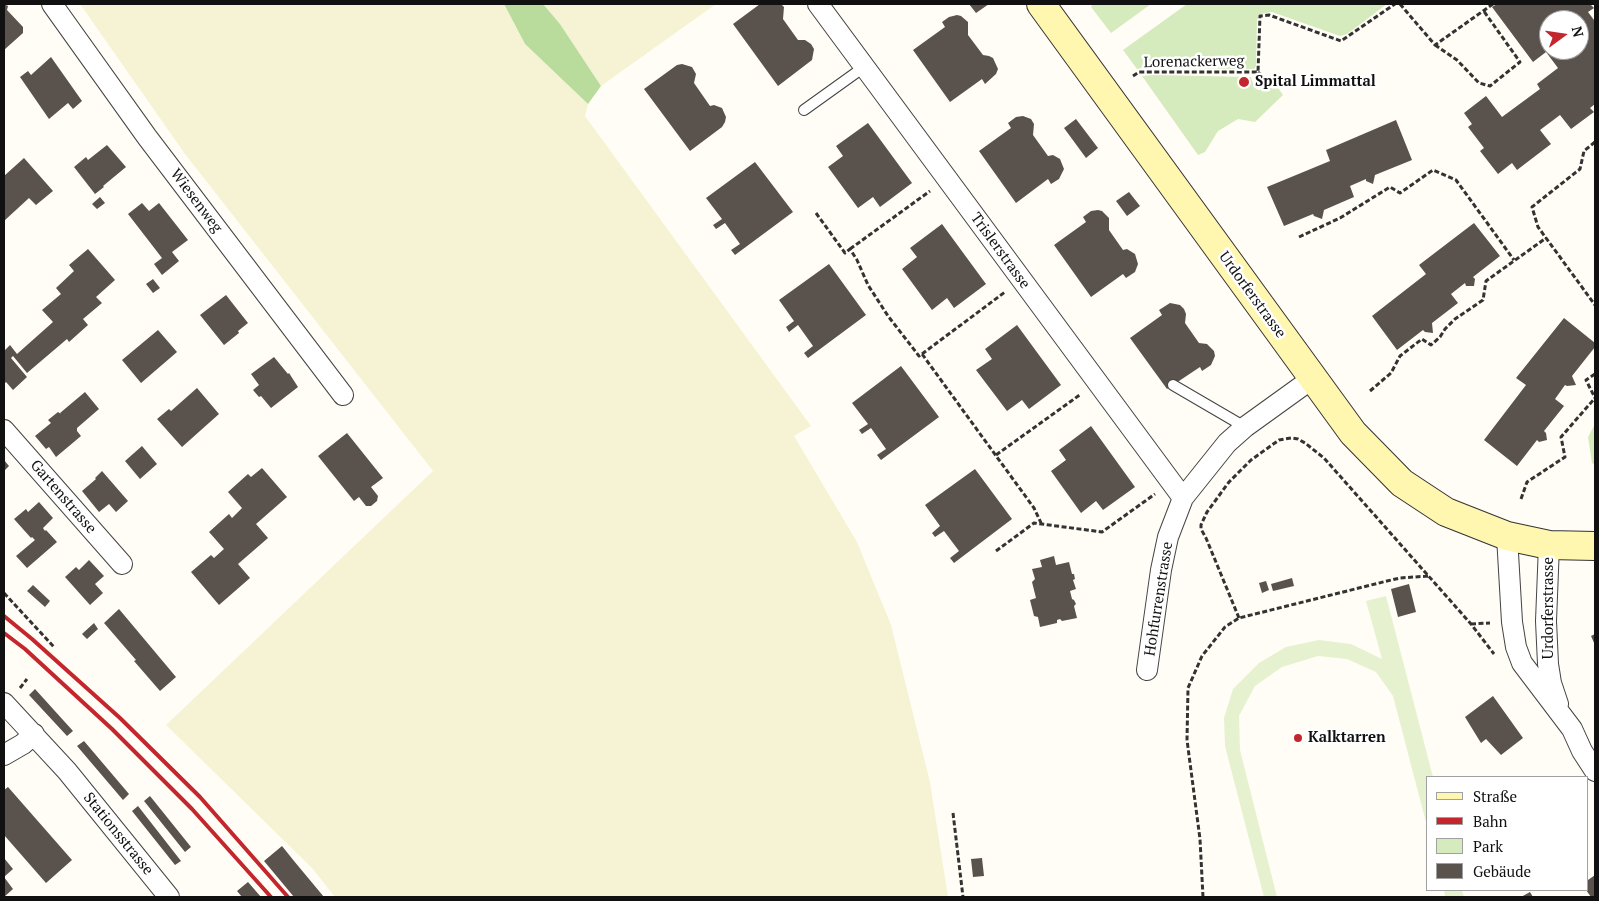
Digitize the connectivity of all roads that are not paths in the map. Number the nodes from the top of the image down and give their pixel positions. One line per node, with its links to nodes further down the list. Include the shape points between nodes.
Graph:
1 (52, 4): 8 (street, Wiesenweg, via 147,137)
2 (818, 4): 4 (street, Trislerstrasse)
3 (1041, 4): 6 (main road, Urdorferstrasse)
4 (864, 67): 5 (lane); 11 (street, Trislerstrasse)
5 (804, 110)
6 (1313, 378): 9 (street, Hohfurrenstrasse); 12 (main road, Urdorferstrasse, via 1353,433 1402,484 1446,512)
7 (1173, 385): 9 (lane)
8 (343, 395)
9 (1245, 427): 11 (street, Hohfurrenstrasse)
10 (4, 430): 15 (street, Gartenstrasse)
11 (1178, 490): 16 (street, Hohfurrenstrasse, via 1161,570)
12 (1507, 536): 13 (main road, Urdorferstrasse); 18 (street, Urdorferstrasse, via 1516,647 1530,675)
13 (1549, 545): 14 (main road); 18 (street, Urdorferstrasse, via 1548,664)
14 (1595, 546)
15 (122, 564)
16 (1147, 670)
17 (4, 703): 19 (street, Stationsstrasse)
18 (1560, 713): 21 (street, Urdorferstrasse)
19 (34, 734): 20 (street); 22 (street, Stationsstrasse)
20 (4, 755)
21 (1595, 771)
22 (169, 897)

